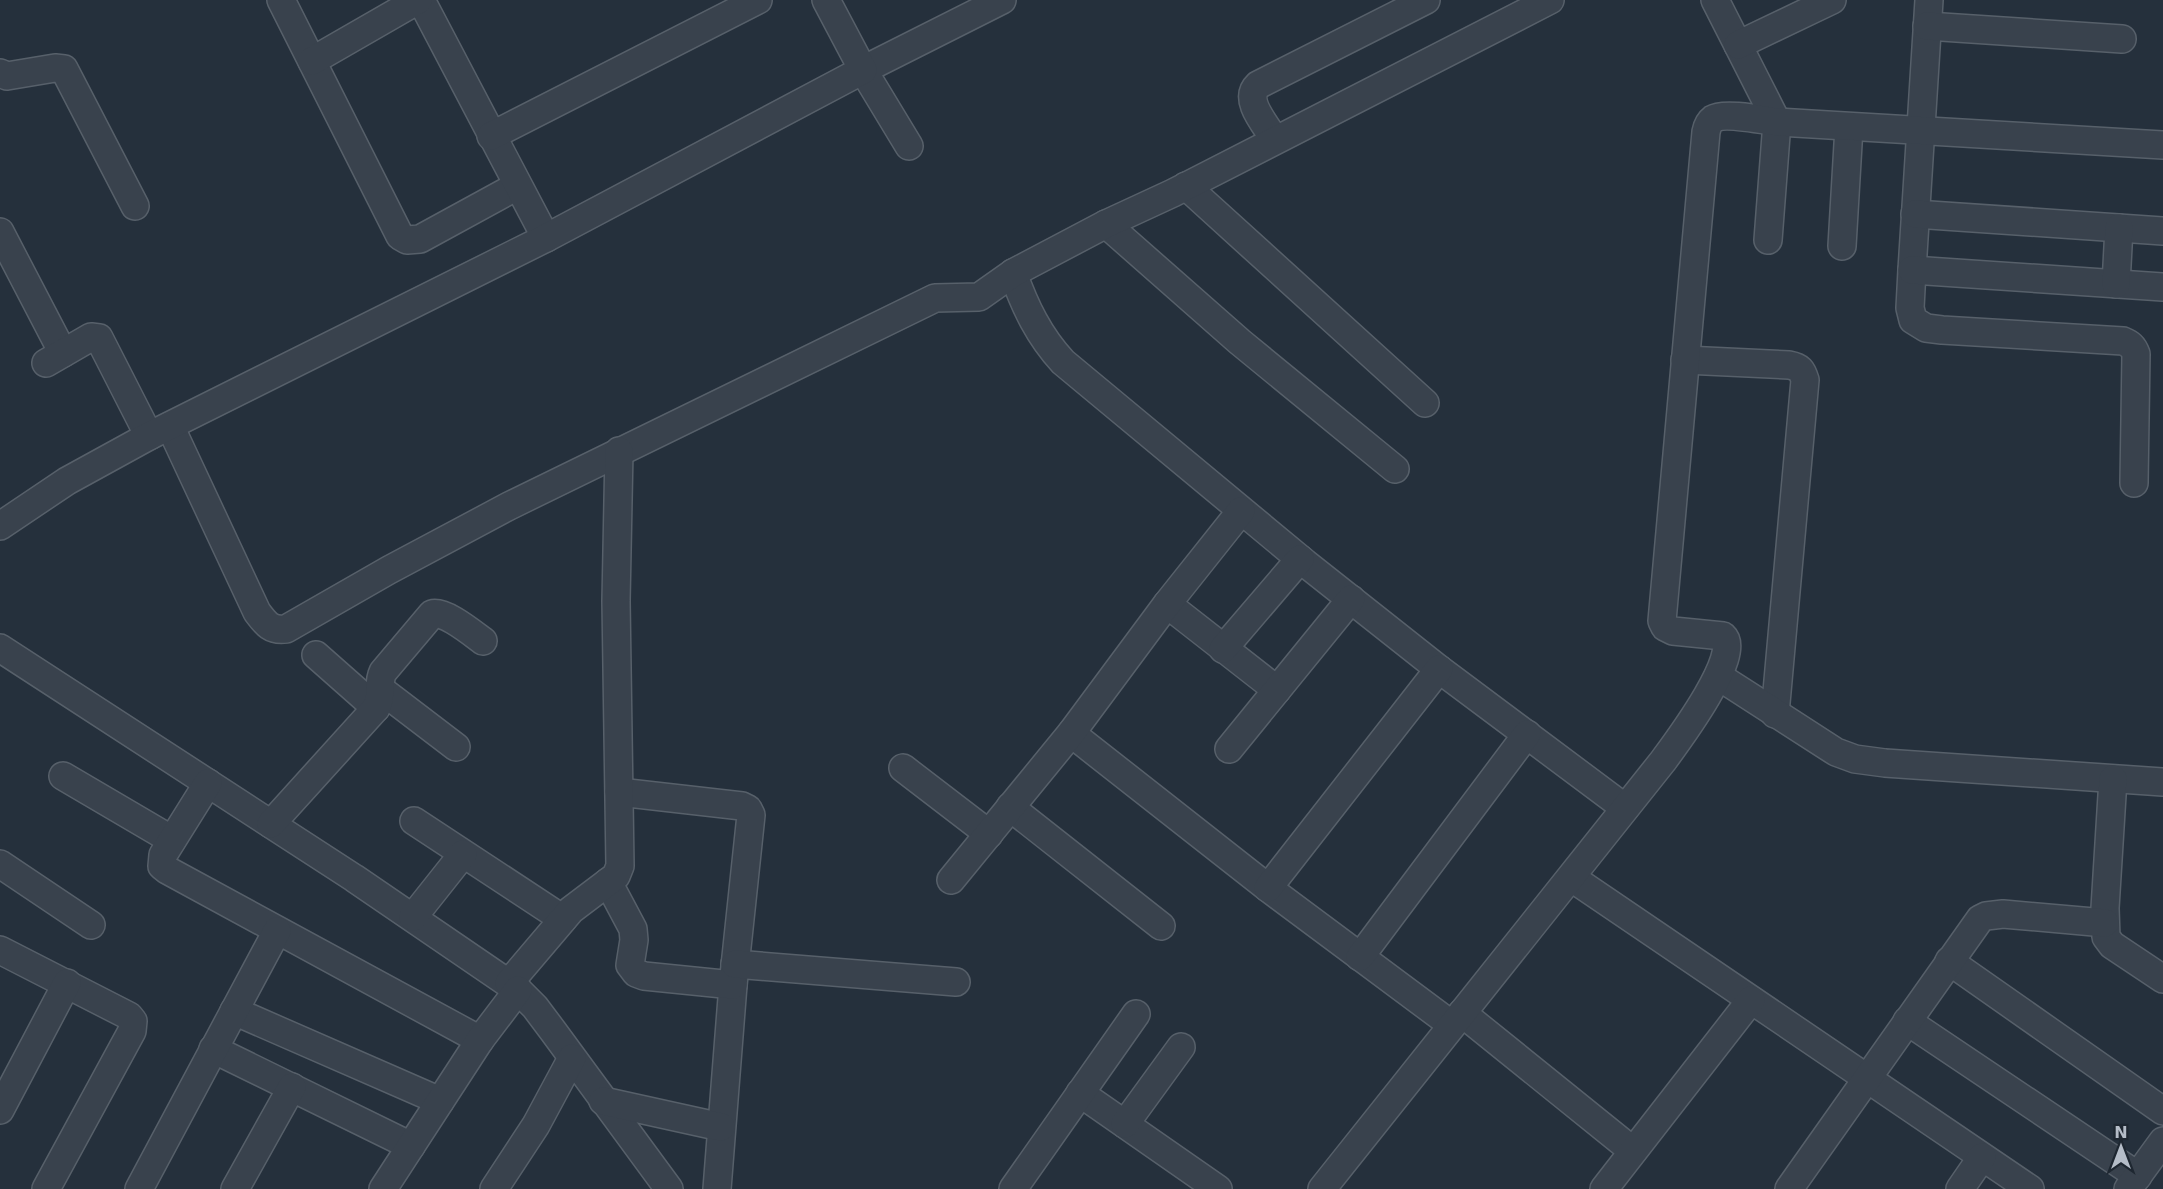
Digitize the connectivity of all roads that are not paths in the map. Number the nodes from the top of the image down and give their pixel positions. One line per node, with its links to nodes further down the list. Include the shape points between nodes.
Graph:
1 (281, 0): 13 (street)
2 (419, 0): 13 (street); 19 (street)
3 (758, 0): 19 (street)
4 (826, 0): 14 (street)
5 (1426, 0): 20 (street, via 1258,85 1251,97)
6 (1550, 0): 20 (street)
7 (1715, 0): 12 (street)
8 (1832, 0): 12 (street)
9 (988, 3): 14 (street)
10 (1928, 13): 11 (street); 18 (street)
11 (2122, 39)
12 (1738, 45): 16 (street)
13 (312, 61): 23 (street, via 397,231 406,240 420,239)
14 (863, 70): 22 (street); 31 (street)
15 (0, 73): 25 (street, via 7,76 64,69)
16 (1777, 122): 17 (street); 32 (street); 38 (street, via 1723,116 1709,123)
17 (1850, 127): 18 (street); 33 (street)
18 (1921, 131): 21 (street); 26 (street)
19 (491, 136): 23 (street)
20 (1275, 140): 24 (street)
21 (2163, 145)
22 (909, 146)
23 (517, 186): 31 (street)
24 (1186, 186): 27 (street); 39 (street)
25 (135, 206)
26 (1916, 214): 28 (street); 34 (street)
27 (1106, 224): 35 (street); 42 (street, via 1240,342)
28 (2119, 228): 29 (street); 36 (street)
29 (2163, 231)
30 (0, 232): 40 (street, via 55,358 91,337 99,338)
31 (546, 238): 40 (street)
32 (1768, 240)
33 (1842, 246)
34 (1912, 270): 36 (street); 43 (street, via 1911,315 1926,328 2130,344 2136,354)
35 (1013, 273): 41 (street, via 979,297 935,298); 44 (street, via 1040,335 1063,362)
36 (2116, 284): 37 (street)
37 (2163, 287)
38 (1685, 360): 54 (street, via 1662,621 1669,629 1715,634 1726,639 1727,654); 57 (street, via 1789,365 1803,372)
39 (1425, 403)
40 (160, 431): 41 (street, via 257,612 265,623 278,630); 45 (street, via 67,481)
41 (619, 451): 67 (street, via 616,601)
42 (1395, 469)
43 (2134, 483)
44 (1241, 511): 46 (street); 48 (street)
45 (0, 526)
46 (1300, 559): 47 (street); 51 (street)
47 (1351, 599): 53 (street); 55 (street)
48 (1167, 604): 51 (street); 58 (street)
49 (483, 641): 56 (street, via 435,612 383,672)
50 (0, 648): 66 (street)
51 (1224, 649): 55 (street)
52 (316, 655): 56 (street)
53 (1439, 669): 59 (street); 79 (street)
54 (1718, 676): 57 (street); 69 (street, via 1694,718)
55 (1277, 690): 61 (street)
56 (378, 699): 60 (street); 71 (street)
57 (1775, 714): 64 (street, via 1818,742 1855,759)
58 (1072, 732): 68 (street); 79 (street)
59 (1527, 734): 69 (street); 87 (street)
60 (456, 747)
61 (1229, 749)
62 (903, 768): 72 (street)
63 (63, 776): 73 (street)
64 (2113, 779): 65 (street); 82 (street)
65 (2163, 782)
66 (208, 783): 71 (street); 73 (street)
67 (619, 792): 78 (street, via 620,866); 89 (street, via 748,809 751,825)
68 (1010, 807): 72 (street); 84 (street)
69 (1625, 808): 76 (street)
70 (414, 821): 74 (street)
71 (271, 824): 80 (street)
72 (989, 834): 77 (street)
73 (172, 840): 85 (street, via 161,860 162,866)
74 (463, 854): 80 (street); 81 (street)
75 (0, 864): 83 (street)
76 (1572, 878): 94 (street); 97 (street)
77 (951, 879)
78 (608, 882): 81 (street); 89 (street, via 633,929 630,965 636,973)
79 (1268, 888): 87 (street)
80 (413, 917): 93 (street)
81 (562, 920): 93 (street)
82 (2105, 923): 88 (street, via 1986,916); 90 (street, via 2106,937 2112,945)
83 (91, 925)
84 (1161, 926)
85 (277, 931): 95 (street); 99 (street)
86 (0, 950): 92 (street)
87 (1360, 957): 97 (street)
88 (1949, 961): 98 (street); 109 (street)
89 (734, 975): 91 (street); 111 (street)
90 (2163, 979)
91 (956, 982)
92 (67, 983): 108 (street); 117 (street, via 129,1016 134,1025)
93 (514, 987): 99 (street); 102 (street)
94 (1751, 1000): 103 (street); 114 (street)
95 (234, 1011): 101 (street); 106 (street)
96 (1137, 1014): 105 (street)
97 (1457, 1019): 114 (street); 126 (street)
98 (1907, 1021): 103 (street); 116 (street)
99 (480, 1040): 106 (street)
100 (1182, 1047): 110 (street)
101 (213, 1049): 104 (street); 118 (street)
102 (572, 1058): 107 (street); 121 (street, via 536,1125)
103 (1867, 1078): 115 (street); 128 (street)
104 (292, 1087): 113 (street); 119 (street)
105 (1080, 1093): 110 (street); 124 (street)
106 (440, 1101): 113 (street)
107 (603, 1101): 111 (street); 122 (street)
108 (0, 1110)
109 (2163, 1111)
110 (1125, 1124): 125 (street)
111 (722, 1127): 123 (street)
112 (2163, 1141): 116 (street)
113 (411, 1146): 120 (street)
114 (1634, 1151): 127 (street)
115 (1982, 1157): 129 (street); 130 (street)
116 (2133, 1182)
117 (46, 1189)
118 (139, 1189)
119 (235, 1189)
120 (383, 1189)
121 (494, 1189)
122 (669, 1189)
123 (717, 1189)
124 (1013, 1189)
125 (1218, 1189)
126 (1322, 1189)
127 (1604, 1189)
128 (1789, 1189)
129 (1960, 1189)
130 (2030, 1189)

